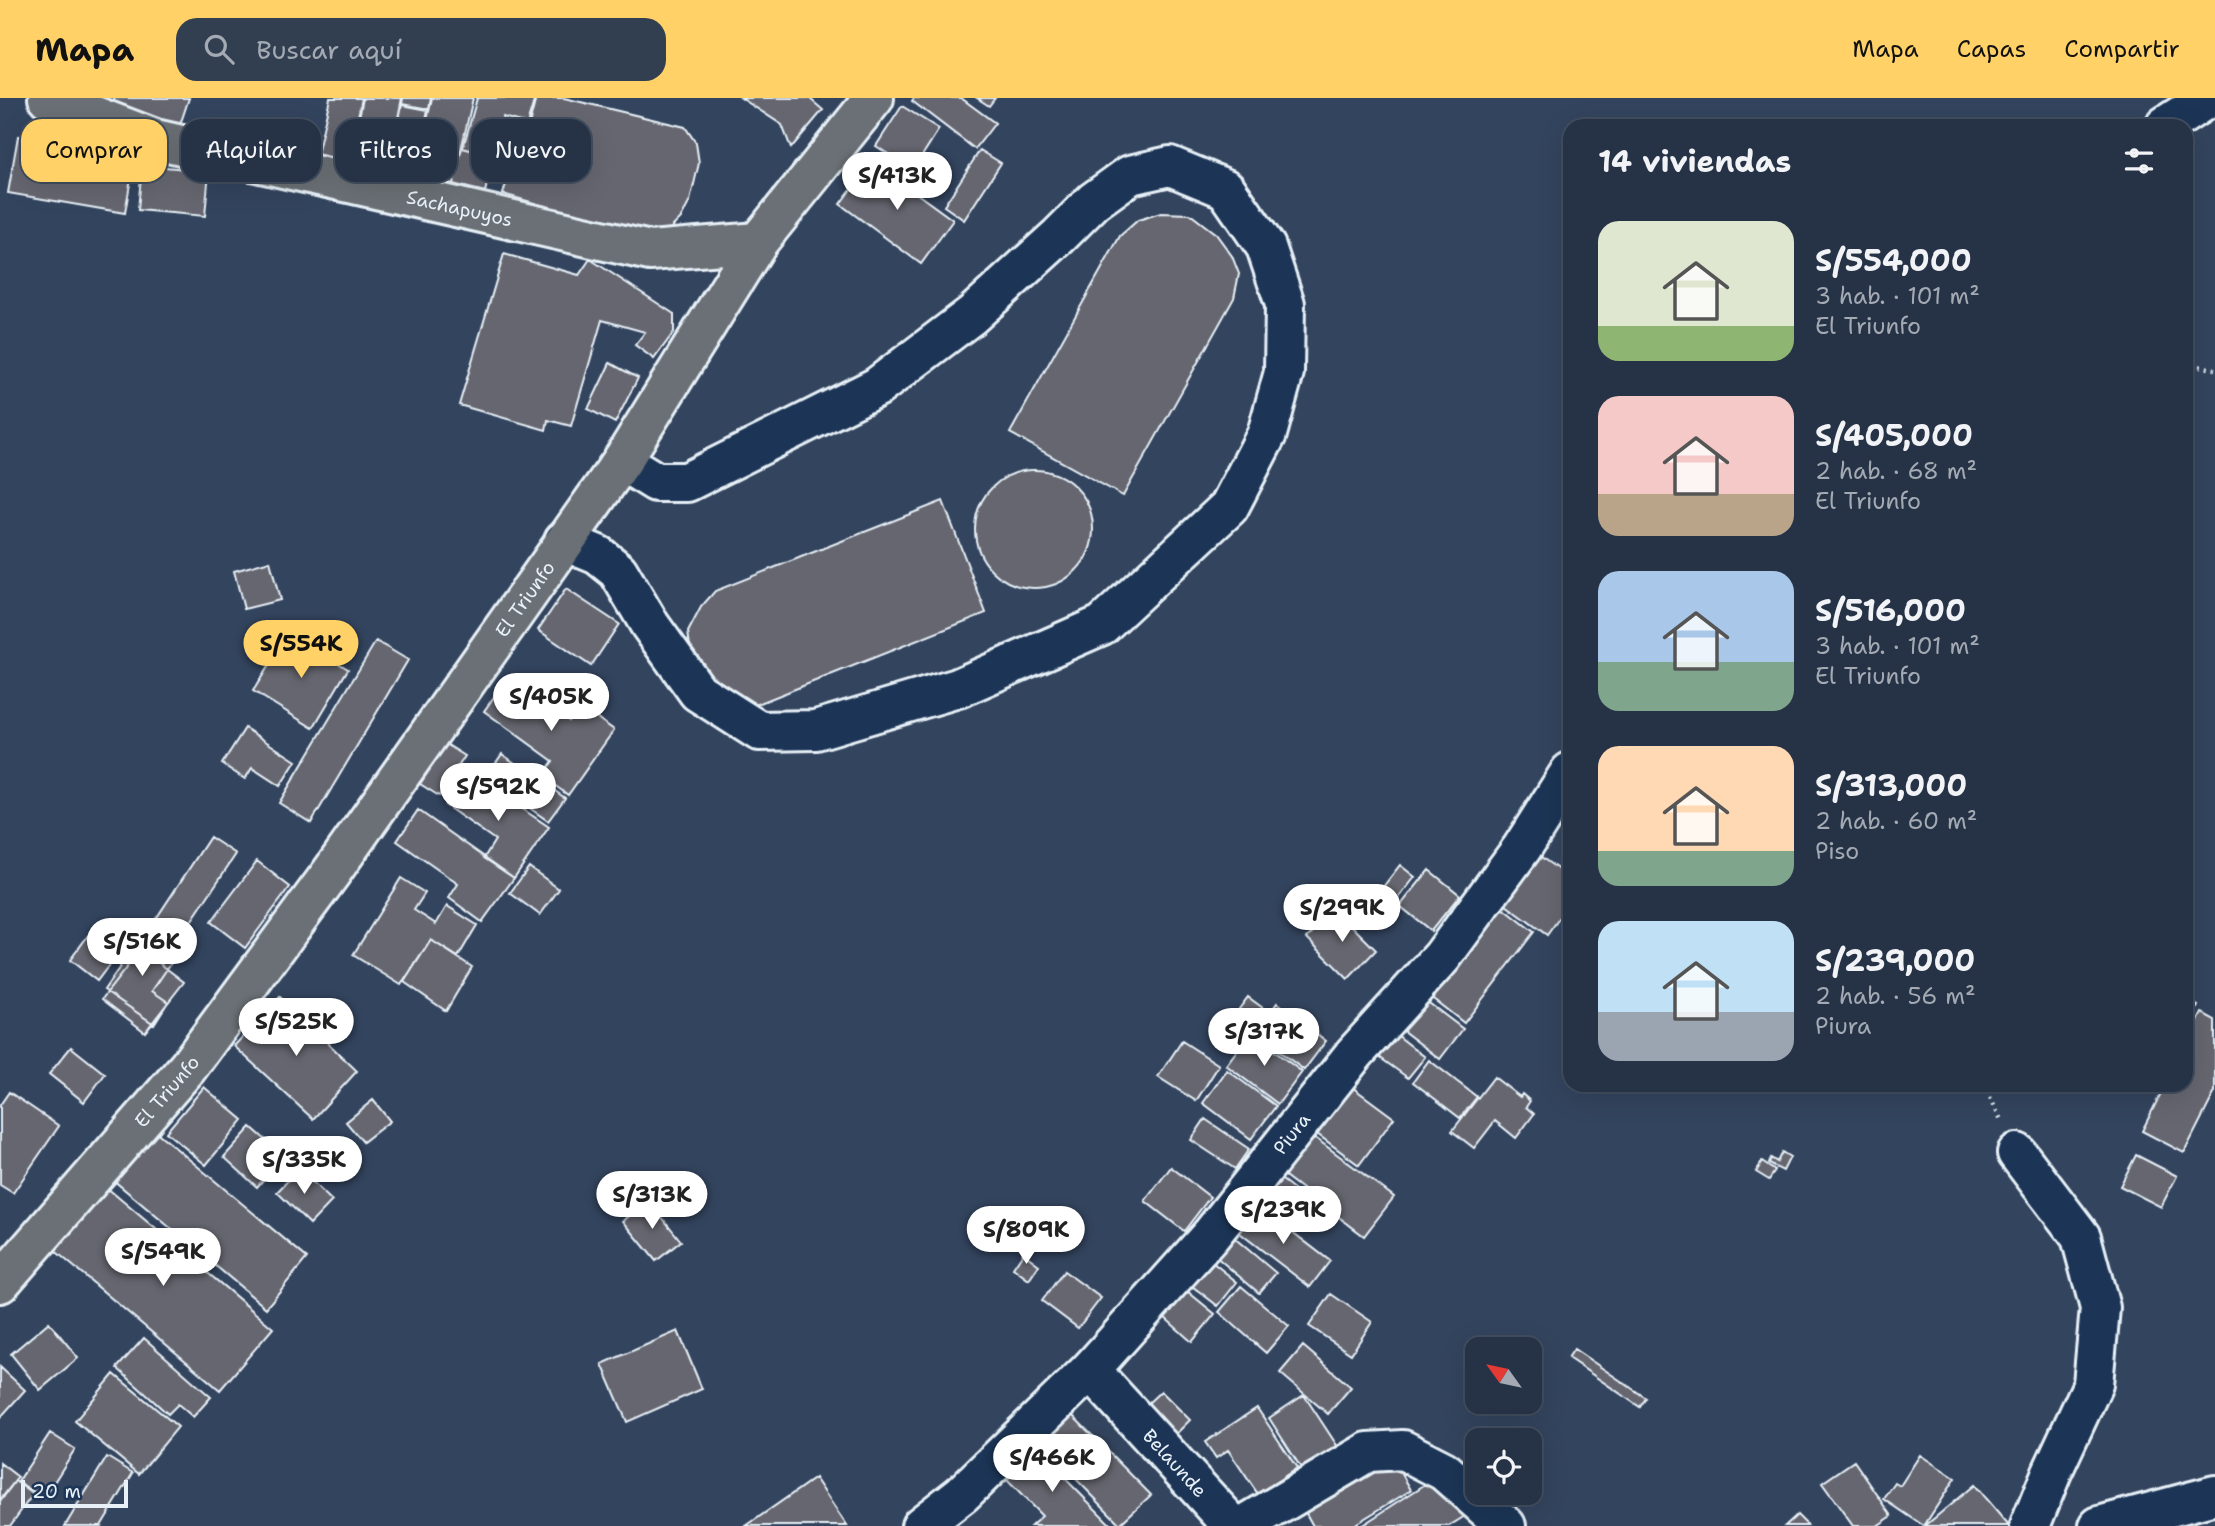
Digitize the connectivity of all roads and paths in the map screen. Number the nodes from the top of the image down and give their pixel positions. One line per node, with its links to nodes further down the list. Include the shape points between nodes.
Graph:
1 (48, 98): 5 (main road, Sachapuyos, via 155,139 650,251)
2 (874, 98): 5 (main road, El Triunfo)
3 (2208, 98): 4 (street)
4 (2176, 119)
5 (758, 243): 8 (main road, El Triunfo)
6 (2193, 365): 7 (path)
7 (2215, 369)
8 (622, 461): 9 (main road, El Triunfo); 9 (street, via 656,482 687,482 877,387 972,315 1094,201 1130,175 1170,166 1226,189 1266,247 1285,304 1284,372 1267,434 1229,507 1102,625 958,688 816,730 759,731 698,692 618,571 598,555)
9 (564, 541): 12 (main road, El Triunfo, via 331,873 188,1067)
10 (1563, 783): 13 (street, Piura, via 1442,957 1355,1053 1211,1236)
11 (2017, 1153): 19 (street, via 2081,1237 2100,1308 2093,1384)
12 (0, 1283)
13 (1090, 1370): 15 (street, Piura, via 962,1494); 16 (street, Belaunde)
14 (2215, 1495): 20 (street)
15 (921, 1526)
16 (1233, 1526)
17 (1243, 1526): 18 (street, via 1368,1452 1404,1450 1444,1471)
18 (1506, 1526)
19 (2030, 1526)
20 (2099, 1526)

